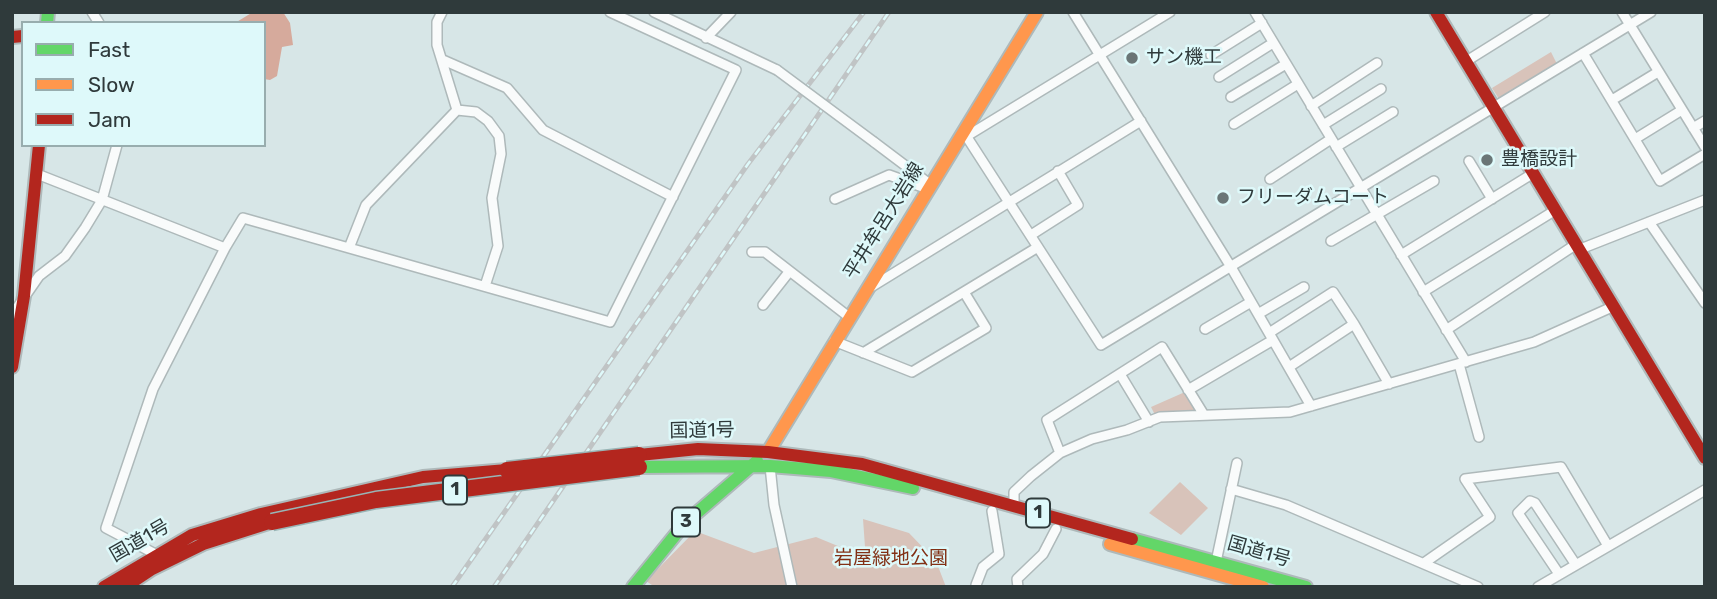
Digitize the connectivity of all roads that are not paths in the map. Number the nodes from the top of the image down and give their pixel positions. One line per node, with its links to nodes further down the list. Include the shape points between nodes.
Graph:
1 (442, 12): 20 (street, via 436,45)
2 (610, 12): 55 (street, via 736,70)
3 (654, 12): 15 (street)
4 (731, 12): 15 (street)
5 (1037, 12): 40 (main road, 平井牟呂大岩線)
6 (1073, 12): 19 (street)
7 (1170, 12): 19 (street)
8 (1255, 12): 13 (street)
9 (1436, 12): 21 (main road)
10 (1545, 12): 21 (street)
11 (1622, 12): 14 (street)
12 (1651, 12): 14 (street)
13 (1262, 23): 16 (street); 18 (street)
14 (1630, 25): 17 (street); 24 (street)
15 (706, 38): 53 (street, bridge, via 777,70)
16 (1273, 43): 22 (street); 25 (street)
17 (1583, 53): 29 (street); 31 (street)
18 (1210, 55)
19 (1100, 56): 35 (street); 40 (street)
20 (443, 60): 32 (street); 55 (street, via 508,88 543,130)
21 (1465, 62): 31 (main road)
22 (1286, 64): 26 (street); 28 (street)
23 (1377, 64): 30 (street)
24 (1658, 72): 29 (street); 33 (street)
25 (1219, 77)
26 (1298, 84): 30 (street); 37 (street)
27 (1381, 89): 38 (street)
28 (1231, 97)
29 (1612, 100): 41 (street)
30 (1311, 106): 38 (street)
31 (1492, 107): 50 (main road); 54 (street)
32 (457, 110): 68 (street, via 366,205); 74 (street, via 476,112 499,136 492,198 498,246)
33 (1682, 110): 39 (street); 41 (street)
34 (1393, 112): 42 (street)
35 (1140, 121): 48 (street); 72 (street)
36 (1705, 121): 39 (street)
37 (1234, 124)
38 (1323, 125): 42 (street)
39 (1693, 128): 45 (street)
40 (965, 134): 53 (main road, 平井牟呂大岩線); 60 (street)
41 (1635, 139): 46 (street, via 1660,181)
42 (1333, 143): 51 (street); 54 (street)
43 (39, 147): 49 (main road)
44 (116, 147): 58 (street)
45 (1705, 147)
46 (1705, 154)
47 (1469, 161): 57 (street)
48 (1058, 171): 60 (street); 64 (street, via 1078,205)
49 (37, 174): 58 (street); 79 (main road)
50 (1532, 174): 57 (street); 61 (main road)
51 (1270, 179)
52 (1434, 181): 62 (street)
53 (930, 187): 56 (street, via 889,174); 76 (main road, 平井牟呂大岩線)
54 (1360, 187): 62 (street); 72 (street)
55 (673, 197): 74 (street, via 610,322)
56 (835, 198)
57 (1492, 199): 71 (street)
58 (102, 200): 67 (street); 79 (street, via 65,256 39,276)
59 (1705, 200): 63 (street)
60 (1009, 201): 64 (street); 76 (street)
61 (1554, 211): 69 (main road); 78 (street)
62 (1376, 214): 65 (street); 71 (street)
63 (1649, 222): 69 (street); 81 (street)
64 (1031, 234): 66 (street)
65 (1331, 241)
66 (1038, 247): 72 (street, via 1101,345); 77 (street)
67 (225, 248): 68 (street, via 243,218); 115 (street, via 153,389 106,528)
68 (349, 248): 74 (street)
69 (1576, 248): 83 (main road); 89 (street)
70 (752, 251): 73 (street, via 765,252)
71 (1401, 255): 78 (street)
72 (1231, 267): 80 (street)
73 (789, 272): 82 (street); 86 (street)
74 (485, 286)
75 (1304, 286): 84 (street)
76 (866, 290): 86 (main road, 平井牟呂大岩線)
77 (964, 292): 92 (street); 92 (street, via 986,328 912,372)
78 (1423, 292): 89 (street)
79 (24, 296): 85 (street); 94 (main road)
80 (1251, 302): 84 (street); 88 (street)
81 (1705, 303)
82 (764, 305)
83 (1612, 307): 93 (street, via 1534,342); 104 (main road)
84 (1258, 314): 90 (street)
85 (12, 315)
86 (849, 317): 91 (main road, 平井牟呂大岩線)
87 (1354, 324): 90 (street, via 1333,292); 95 (street); 97 (street)
88 (1205, 329)
89 (1446, 330): 93 (street)
90 (1271, 337): 95 (street); 98 (street)
91 (834, 341): 92 (street); 105 (main road, 平井牟呂大岩線)
92 (863, 353)
93 (1462, 363): 97 (street); 102 (street)
94 (12, 367)
95 (1289, 367): 99 (street)
96 (1120, 374): 98 (street, via 1162,347); 101 (street); 103 (street, via 1047,420)
97 (1389, 384): 99 (street)
98 (1188, 390): 100 (street)
99 (1311, 406): 100 (street, via 1290,412)
100 (1203, 415): 101 (street, via 1160,417)
101 (1149, 422): 103 (street)
102 (1479, 437)
103 (1060, 453): 111 (street, via 1014,492)
104 (1705, 458)
105 (769, 459): 106 (main road, 国道1号 / 1, via 698,449); 108 (main road, 国道1号 / 1); 111 (main road, 国道1号 / 1, via 862,464); 112 (main road, 国道1号 / 1, via 913,488); 124 (street)
106 (639, 461): 108 (main road, 国道1号 / 1); 115 (main road, 国道1号 / 1, bridge, via 266,518)
107 (1237, 463): 109 (street)
108 (751, 467): 123 (main road, 3, via 685,523)
109 (1231, 489): 116 (street); 117 (street, via 1286,505)
110 (1705, 490): 114 (street)
111 (1014, 506): 116 (main road, 国道1号 / 1)
112 (992, 511): 113 (main road, 国道1号 / 1); 120 (street, via 999,554 983,567)
113 (1056, 529): 125 (street, via 1043,554 1017,579); 126 (main road, 国道1号 / 1)
114 (1608, 546): 117 (street, via 1561,467 1465,479 1490,517); 118 (street)
115 (162, 558): 121 (main road, 国道1号 / 1); 122 (main road, 国道1号 / 1)
116 (1216, 562): 127 (main road, 国道1号 / 1)
117 (1424, 564): 128 (street)
118 (1576, 565): 119 (street); 119 (street, via 1530,501 1518,513)
119 (1559, 574): 129 (street)
120 (976, 585)
121 (104, 587)
122 (125, 587)
123 (633, 587)
124 (792, 587)
125 (1018, 587)
126 (1263, 587)
127 (1306, 587)
128 (1478, 587)
129 (1538, 587)

